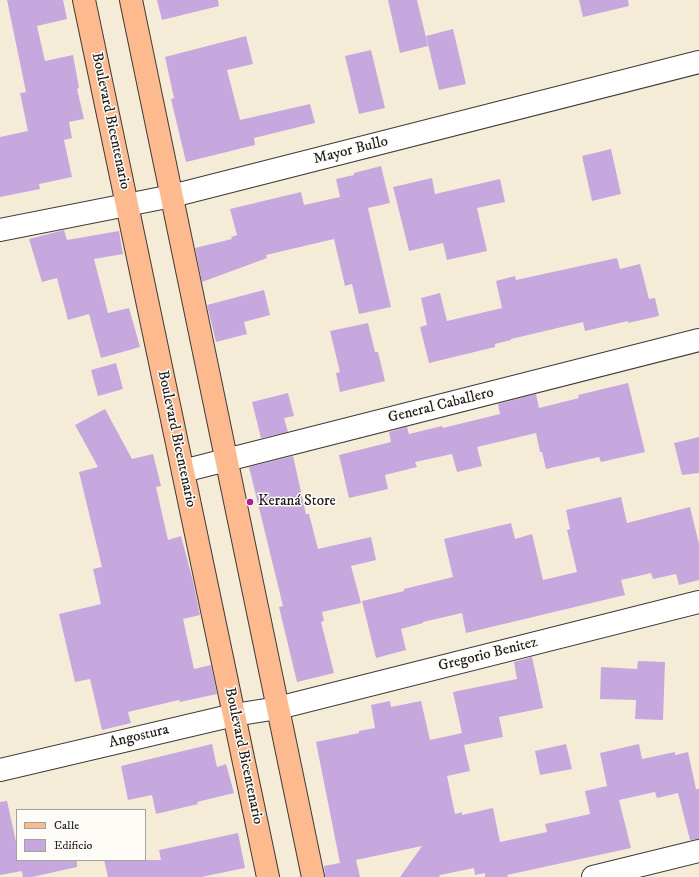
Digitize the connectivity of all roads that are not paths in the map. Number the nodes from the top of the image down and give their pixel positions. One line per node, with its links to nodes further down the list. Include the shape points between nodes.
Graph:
1 (84, 0): 5 (main road, Boulevard Bicentenario)
2 (131, 0): 4 (main road)
3 (699, 62): 4 (street, Mayor Bullo)
4 (172, 196): 5 (street, Mayor Bullo); 8 (main road)
5 (127, 204): 6 (street, Mayor Bullo); 9 (main road, Boulevard Bicentenario)
6 (0, 230)
7 (699, 340): 8 (street, General Caballero)
8 (226, 460): 9 (street, General Caballero); 11 (main road)
9 (183, 471): 12 (main road, Boulevard Bicentenario)
10 (699, 602): 11 (street, Gregorio Benitez)
11 (278, 708): 12 (street, Angostura); 16 (main road)
12 (234, 715): 13 (street, Angostura); 15 (main road, Boulevard Bicentenario)
13 (0, 770)
14 (699, 851): 17 (street)
15 (268, 877)
16 (313, 877)
17 (593, 877)

